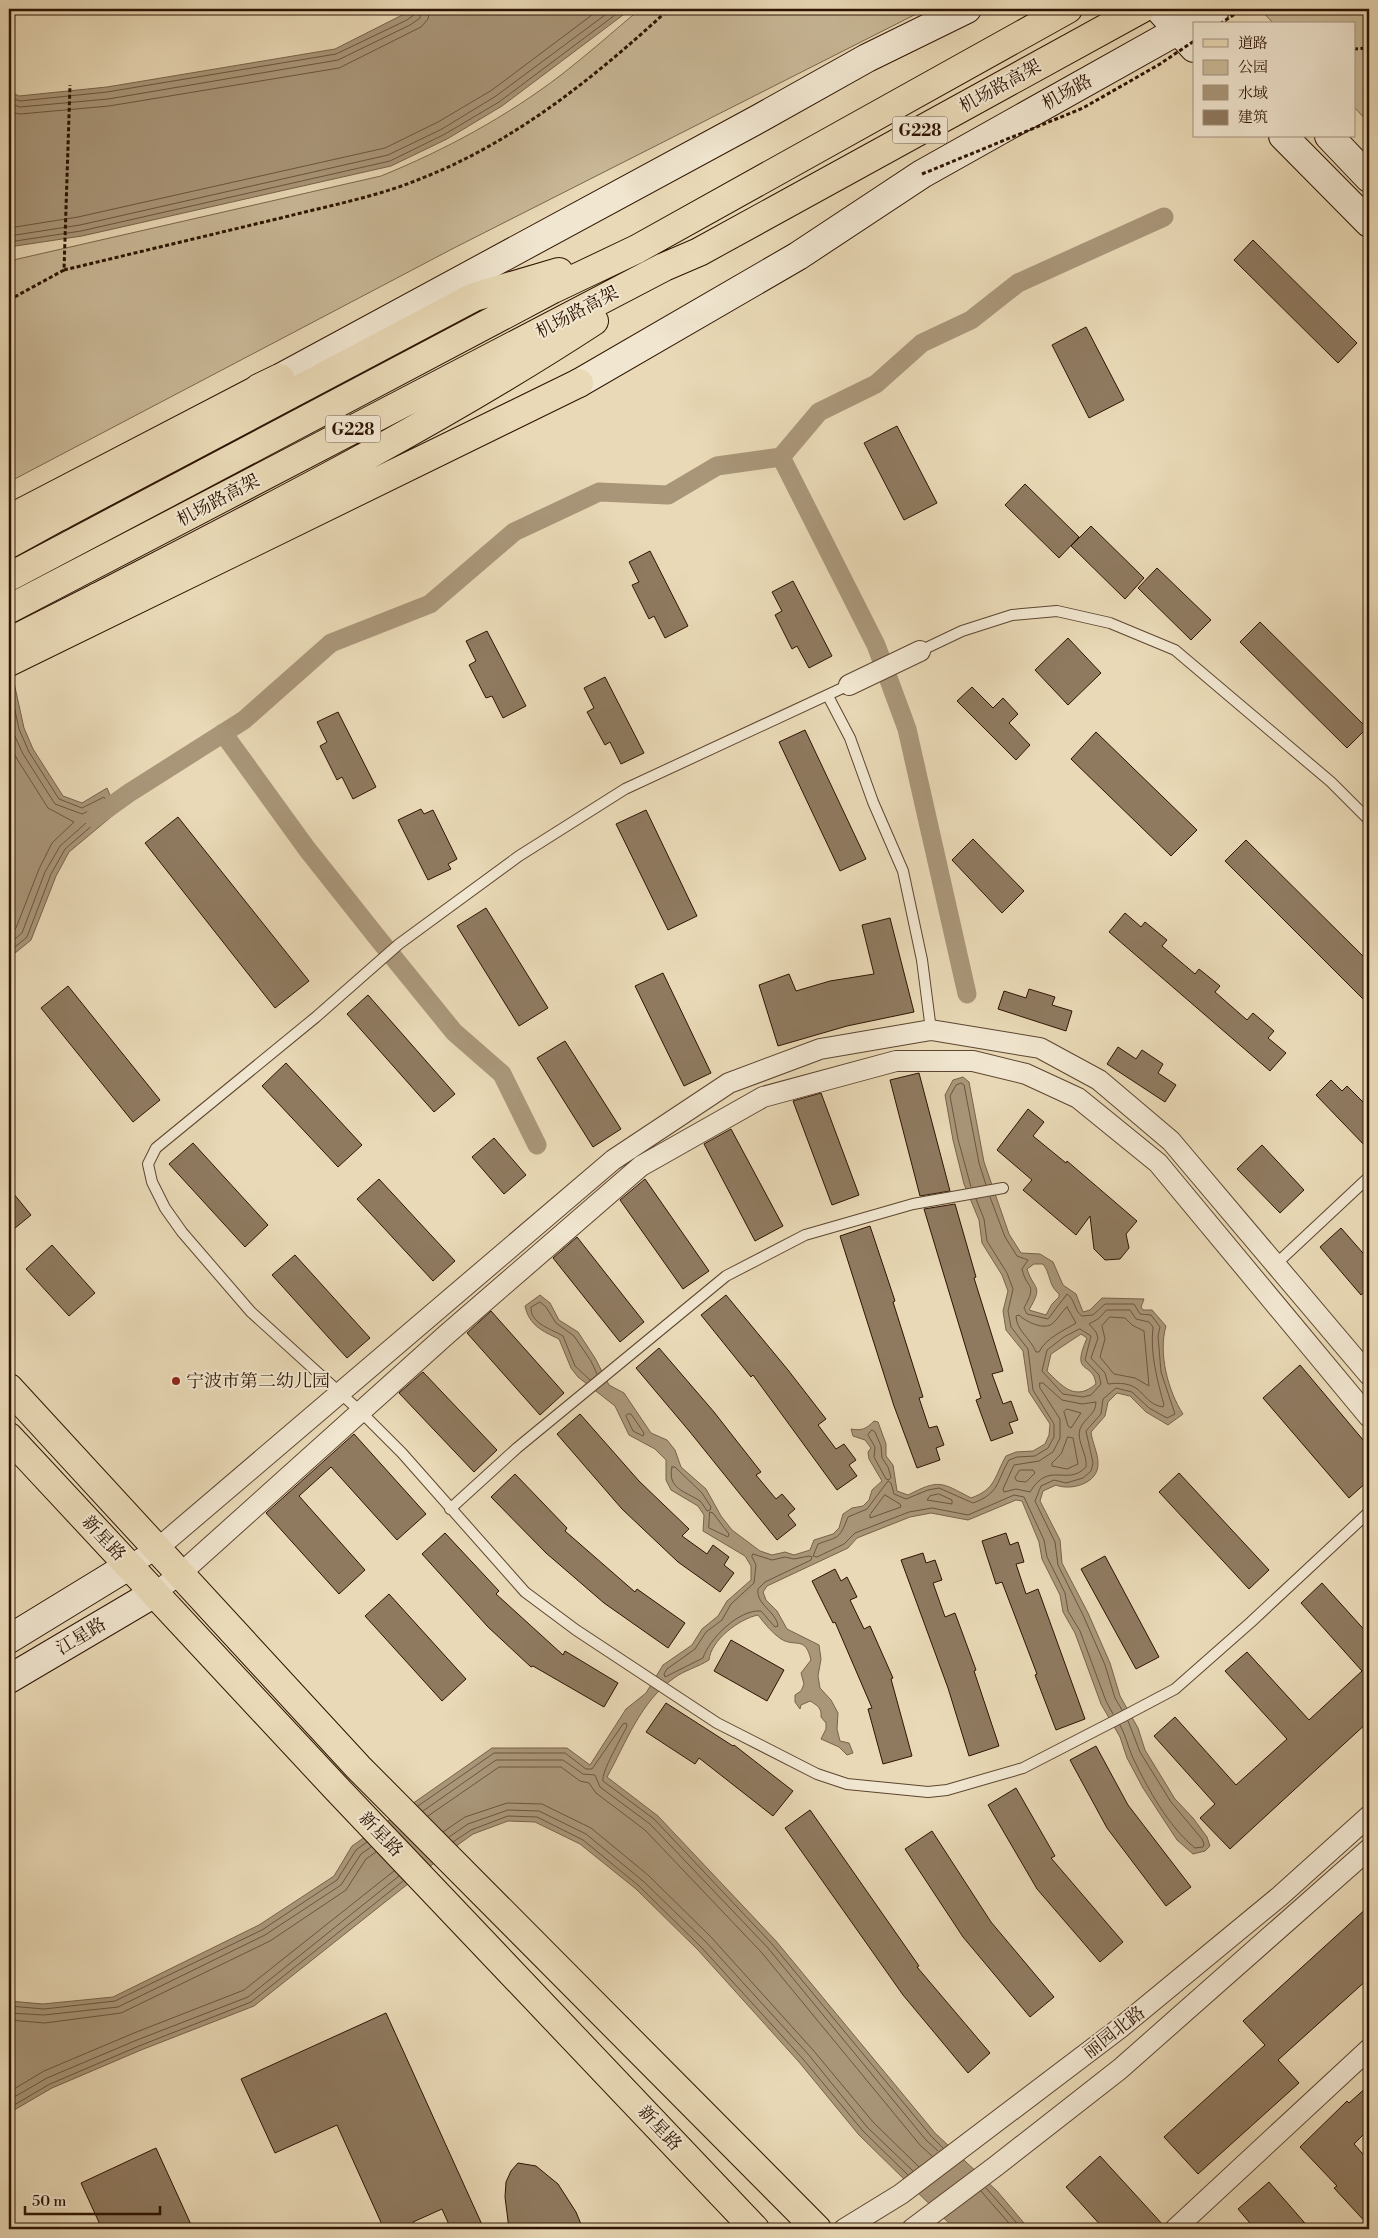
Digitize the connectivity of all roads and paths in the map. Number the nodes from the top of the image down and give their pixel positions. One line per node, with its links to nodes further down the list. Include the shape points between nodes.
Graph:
1 (669, 9): 19 (path, via 615,58 551,107 488,147 420,180 348,201)
2 (967, 9): 21 (main road, via 867,58)
3 (1068, 9): 17 (main road, 机场路高架 / G228)
4 (1142, 9): 18 (main road, 机场路高架 / G228)
5 (1159, 9): 8 (main road)
6 (1242, 9): 7 (path, bridge)
7 (1217, 17)
8 (1189, 40): 14 (main road, 机场路); 14 (path, bridge, via 1160,64 1083,108)
9 (1369, 48): 10 (path)
10 (1356, 49)
11 (70, 84): 19 (path)
12 (1285, 138): 16 (main road)
13 (1331, 138): 15 (main road)
14 (922, 174): 29 (main road, 机场路, via 798,256 579,383)
15 (1369, 178)
16 (1369, 223)
17 (637, 249): 24 (main road, via 474,297); 25 (main road, 机场路高架 / G228, via 544,294)
18 (700, 252): 26 (main road, 机场路高架 / G228, via 664,267); 27 (main road, via 518,371 301,492)
19 (64, 270): 20 (path)
20 (9, 300)
21 (280, 378): 22 (main road, via 56,479); 23 (main road)
22 (9, 505)
23 (9, 519)
24 (9, 544)
25 (9, 577)
26 (9, 609)
27 (9, 642)
28 (920, 651): 30 (street); 32 (lane, via 962,631 1012,614 1057,611 1110,623 1175,650 1331,782)
29 (9, 662)
30 (849, 686): 31 (lane)
31 (828, 696): 33 (lane, via 850,738 903,870 922,960); 39 (lane, via 625,789 519,856 399,944 316,1017 156,1148 148,1164 152,1182 182,1232 252,1312)
32 (1369, 820)
33 (931, 1030): 36 (street, via 1040,1048 1100,1080 1172,1141); 39 (street, via 820,1049 730,1083 613,1160)
34 (1369, 1177): 36 (lane)
35 (1003, 1188): 43 (lane, via 913,1204 805,1235 726,1276 518,1448)
36 (1276, 1264): 37 (street)
37 (1369, 1375)
38 (9, 1388): 45 (main road, 新星路)
39 (342, 1394): 40 (lane); 45 (street)
40 (361, 1412): 41 (street, via 641,1166 763,1097 896,1061 973,1061 1026,1074 1078,1098 1158,1163); 43 (lane); 47 (street)
41 (1369, 1417)
42 (9, 1437): 46 (main road, 新星路)
43 (450, 1509): 44 (lane, via 525,1592 576,1630 717,1723 817,1774 847,1784 928,1792 947,1790 1023,1768 1175,1690)
44 (1369, 1512)
45 (157, 1549): 46 (street); 47 (main road, 新星路)
46 (130, 1565): 48 (main road, 新星路); 49 (main road, 江星路)
47 (180, 1574): 48 (street); 56 (main road, 新星路, via 358,1767)
48 (153, 1594): 50 (main road, 江星路); 55 (main road, 新星路)
49 (9, 1639)
50 (9, 1679)
51 (1369, 1816): 57 (street, 丽园北路, via 1280,1896 1120,2028 901,2194)
52 (1369, 1849): 54 (street, 丽园北路, via 1120,2069)
53 (1369, 2049): 58 (street)
54 (919, 2225)
55 (755, 2229)
56 (817, 2229)
57 (844, 2229)
58 (1175, 2229)

